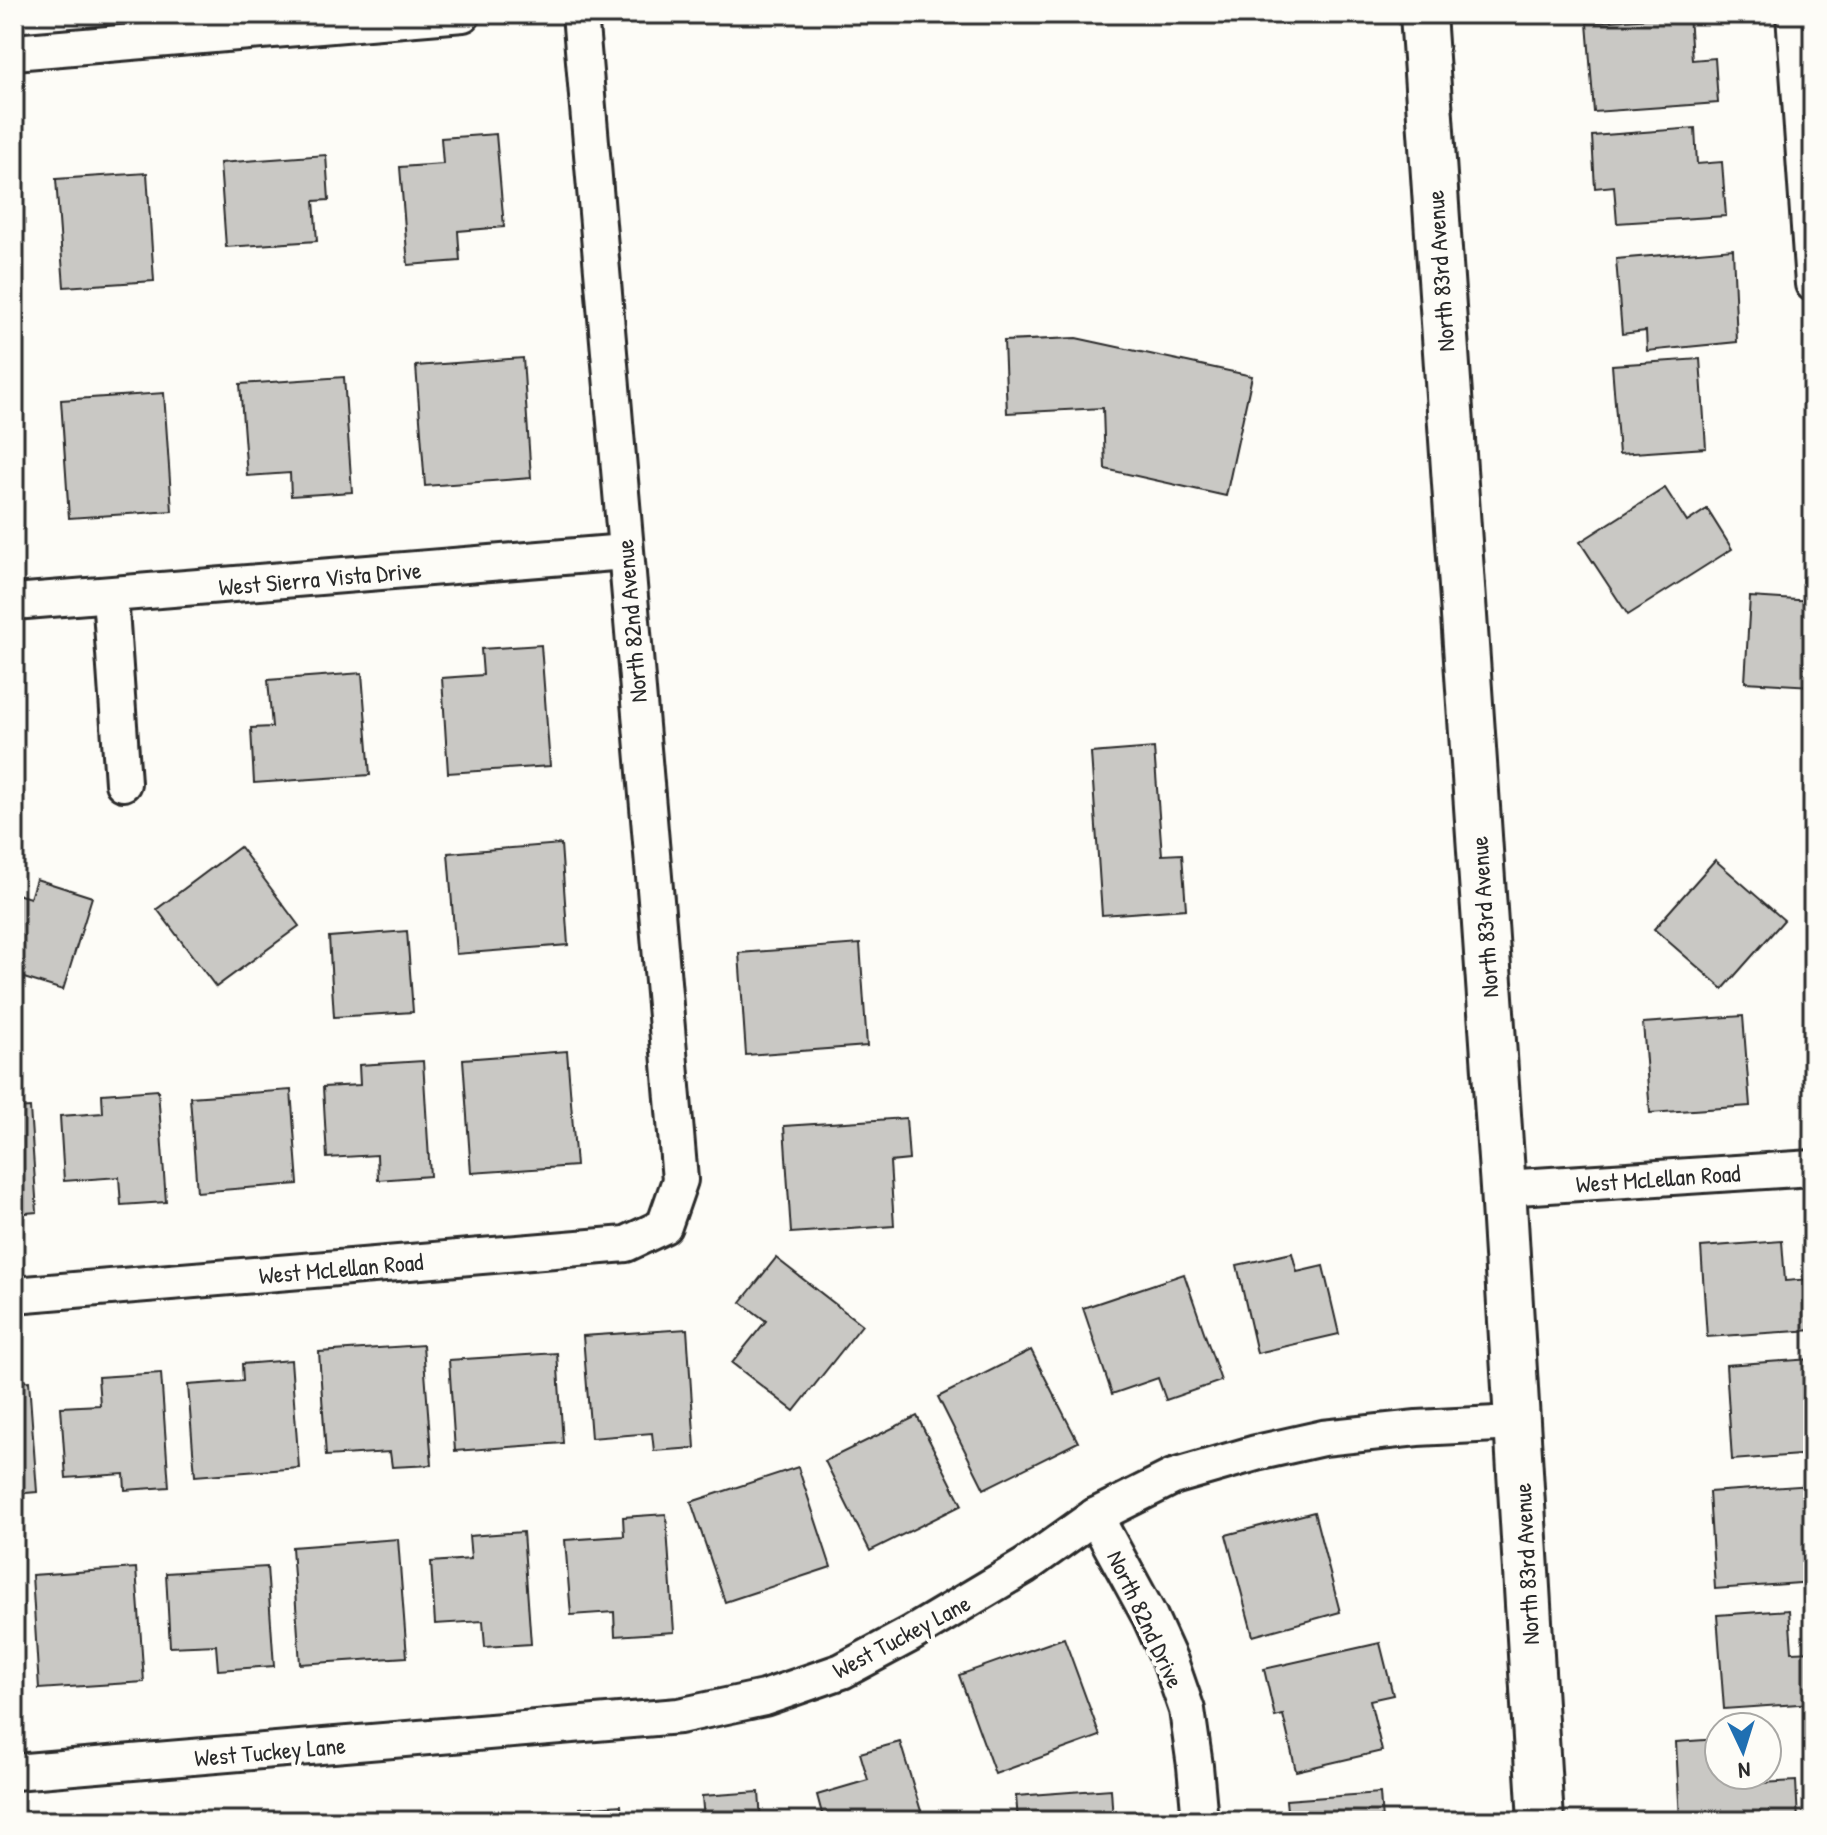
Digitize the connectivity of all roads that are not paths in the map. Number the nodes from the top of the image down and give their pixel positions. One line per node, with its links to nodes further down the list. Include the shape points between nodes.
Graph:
1 (463, 14): 5 (street)
2 (580, 14): 7 (street, North 82nd Avenue)
3 (1423, 14): 12 (main road, North 83rd Avenue)
4 (1794, 14): 6 (street)
5 (14, 52)
6 (1813, 284)
7 (625, 552): 8 (street, West Sierra Vista Drive); 13 (street, North 82nd Avenue, via 680,1180)
8 (110, 595): 9 (street, West Sierra Vista Drive); 10 (street)
9 (14, 602)
10 (123, 783)
11 (1813, 1168): 12 (street, West McLellan Road)
12 (1503, 1188): 15 (main road, North 83rd Avenue)
13 (664, 1226): 14 (street, West McLellan Road, via 626,1244)
14 (14, 1295)
15 (1517, 1423): 16 (street, West Tuckey Lane, via 1323,1438 1173,1477); 19 (main road, North 83rd Avenue)
16 (1095, 1516): 17 (street, West Tuckey Lane, via 1025,1566 911,1634 842,1671 764,1698 679,1716); 18 (street, North 82nd Drive, via 1150,1617 1183,1698)
17 (14, 1772)
18 (1200, 1821)
19 (1541, 1821)

